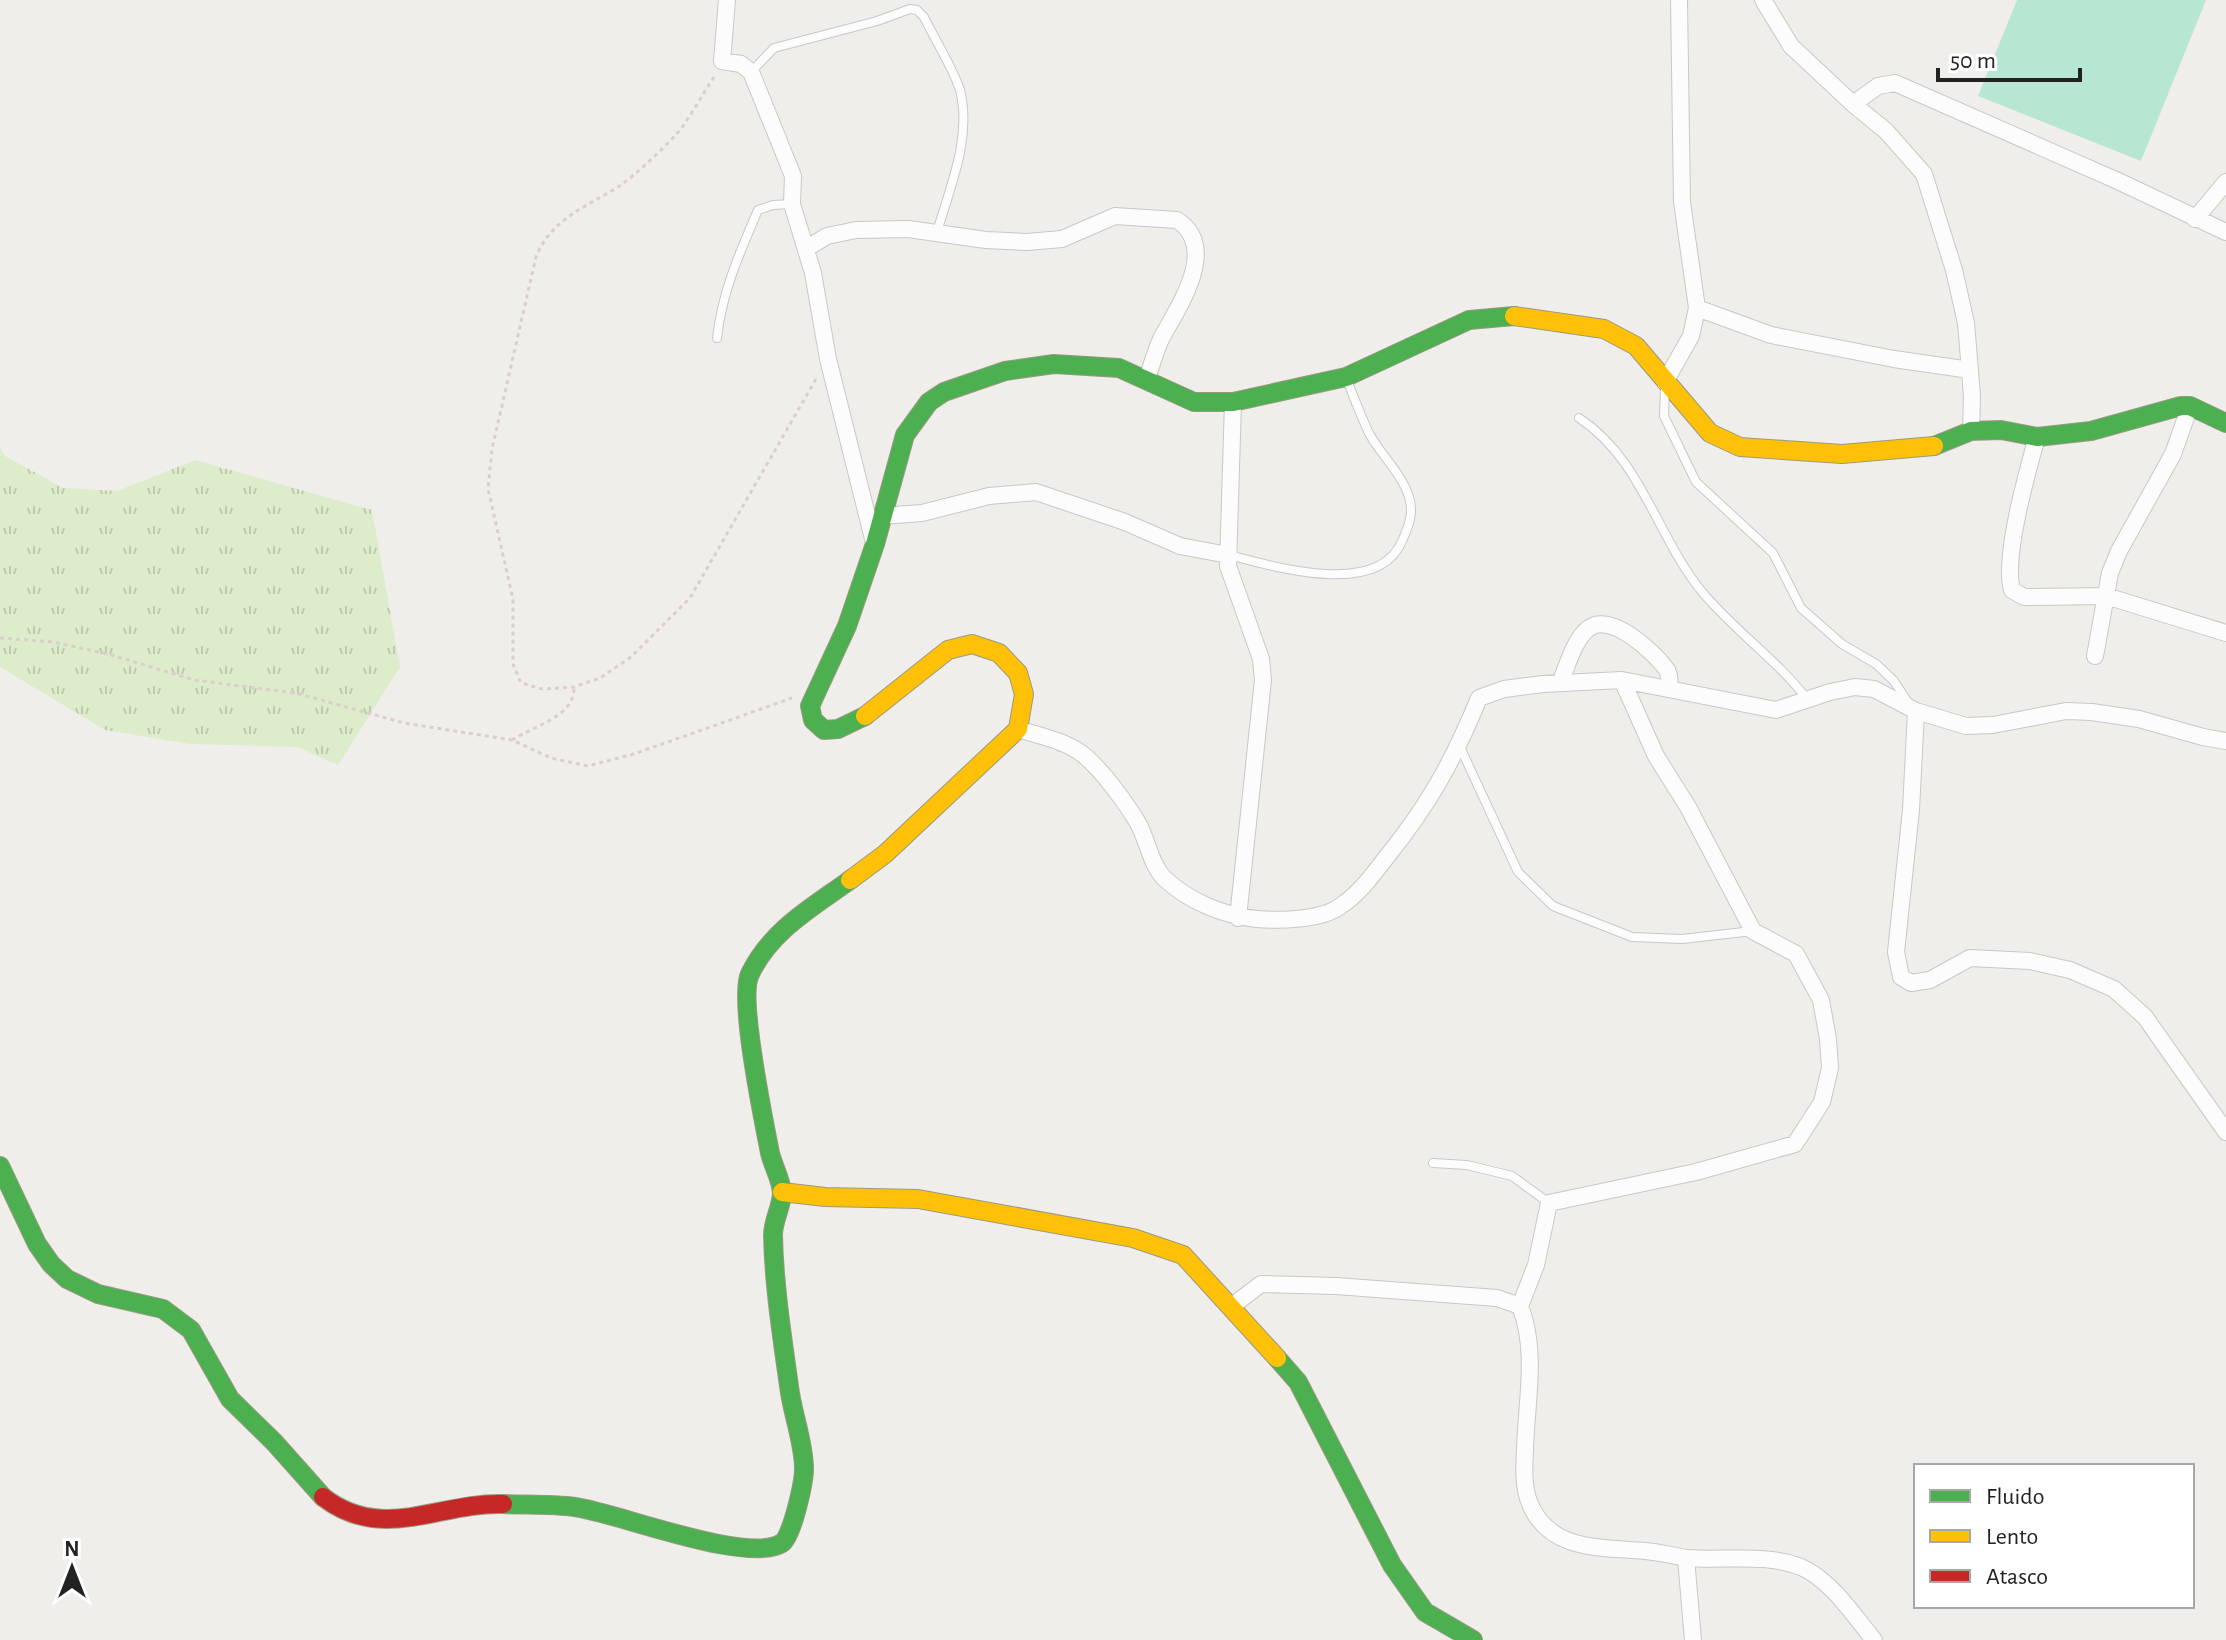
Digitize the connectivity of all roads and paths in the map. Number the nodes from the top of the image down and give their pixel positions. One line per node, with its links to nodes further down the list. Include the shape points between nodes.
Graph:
1 (727, 0): 4 (street)
2 (1679, 0): 13 (street, via 1682,202)
3 (1763, 0): 6 (street, via 1791,46)
4 (722, 61): 5 (street); 35 (path, via 675,136 620,185 557,224 536,257 492,449 488,489 513,599 513,664 521,683 542,689)
5 (751, 72): 8 (street, via 793,176); 10 (lane, via 774,48 917,10 960,90 960,155)
6 (1853, 104): 9 (street, via 1878,86 1895,83); 16 (street, via 1924,174 1957,283)
7 (2226, 182): 9 (street)
8 (792, 204): 12 (street); 14 (lane, via 758,210 735,263)
9 (2195, 219): 11 (street)
10 (937, 232): 12 (street, via 856,230 827,236); 18 (street, via 1027,242 1062,239 1115,216 1183,224 1196,243 1196,259)
11 (2226, 232)
12 (807, 248): 15 (street)
13 (1697, 308): 16 (street, via 1771,335); 19 (street, via 1691,336)
14 (717, 338)
15 (828, 359): 27 (street); 35 (path, via 690,598 631,657 600,678)
16 (1970, 370): 24 (street)
17 (1346, 377): 19 (street, via 1469,320 1515,316 1604,329 1636,346); 20 (street); 28 (lane, via 1371,437 1408,494 1411,514 1399,550 1379,569 1343,574 1289,570)
18 (1146, 381): 20 (street, via 1194,402); 26 (street, via 1119,368 1054,364 1005,371 944,392 929,402 905,435)
19 (1665, 382): 24 (street, via 1710,433 1740,447 1842,454 1934,446); 39 (lane, via 1664,416 1696,482 1773,553 1801,608 1842,644 1876,664)
20 (1233, 402): 28 (street)
21 (2190, 406): 23 (street); 25 (street, via 2091,431); 29 (street, via 2173,454 2119,551)
22 (1579, 418): 37 (lane, via 1616,449 1702,592)
23 (2226, 423)
24 (1971, 431): 25 (street)
25 (2037, 437): 29 (street, via 2011,552 2012,590 2024,597)
26 (882, 516): 27 (street); 28 (street, via 1036,492 1180,546)
27 (875, 544): 38 (street, via 847,626)
28 (1228, 555): 44 (street, via 1263,680)
29 (2106, 596): 30 (street); 32 (street)
30 (2226, 633)
31 (0, 638): 41 (path, via 53,642 194,680 296,693 404,723)
32 (2095, 656)
33 (1622, 680): 34 (street); 36 (street); 45 (street, via 1656,756)
34 (1560, 683): 36 (street, via 1578,641 1589,628 1607,624 1628,633 1668,671); 43 (street, via 1504,689 1479,698)
35 (574, 687): 41 (path, via 567,710)
36 (1669, 689): 37 (street, via 1776,710)
37 (1807, 700): 39 (street, via 1830,692 1874,689)
38 (810, 706): 40 (street, via 813,720 824,730 838,729 865,716 948,650 972,644 999,653 1018,673 1024,694); 41 (path, via 790,697 588,766 551,758)
39 (1916, 711): 42 (street, via 1966,726 2092,712); 46 (street, via 1896,952 1901,977 1911,983 1930,980 1970,958 2018,960 2070,970 2114,989 2145,1017)
40 (1018, 729): 44 (street, via 1082,754 1138,823 1162,876 1197,901); 49 (street, via 885,854 777,933 748,976 747,1016)
41 (512, 740)
42 (2226, 741)
43 (1460, 746): 44 (street, via 1424,810 1364,885 1337,909 1302,918); 45 (lane, via 1518,872 1553,906 1632,937 1682,939)
44 (1238, 918)
45 (1753, 931): 50 (street, via 1796,954 1821,1000 1830,1068 1822,1102 1795,1144 1696,1172)
46 (2226, 1132)
47 (1433, 1163): 50 (lane, via 1512,1176)
48 (2, 1173): 49 (street, via 51,1264 67,1279 98,1294 163,1309 177,1318 191,1330 230,1399 338,1509 400,1520 492,1504 574,1507 708,1542 752,1548 783,1543 790,1533 804,1470 776,1278 773,1231)
49 (782, 1192): 51 (street, via 918,1199 1133,1238 1183,1255)
50 (1549, 1203): 52 (street, via 1536,1265)
51 (1232, 1306): 52 (street, via 1261,1284 1497,1298); 54 (street, via 1298,1382 1400,1576 1425,1612)
52 (1520, 1306): 53 (street, via 1528,1327 1529,1366 1524,1472 1529,1503 1542,1524 1573,1544)
53 (1686, 1558): 55 (street); 56 (street, via 1772,1560 1803,1568 1827,1586)
54 (1473, 1640)
55 (1693, 1640)
56 (1874, 1640)

